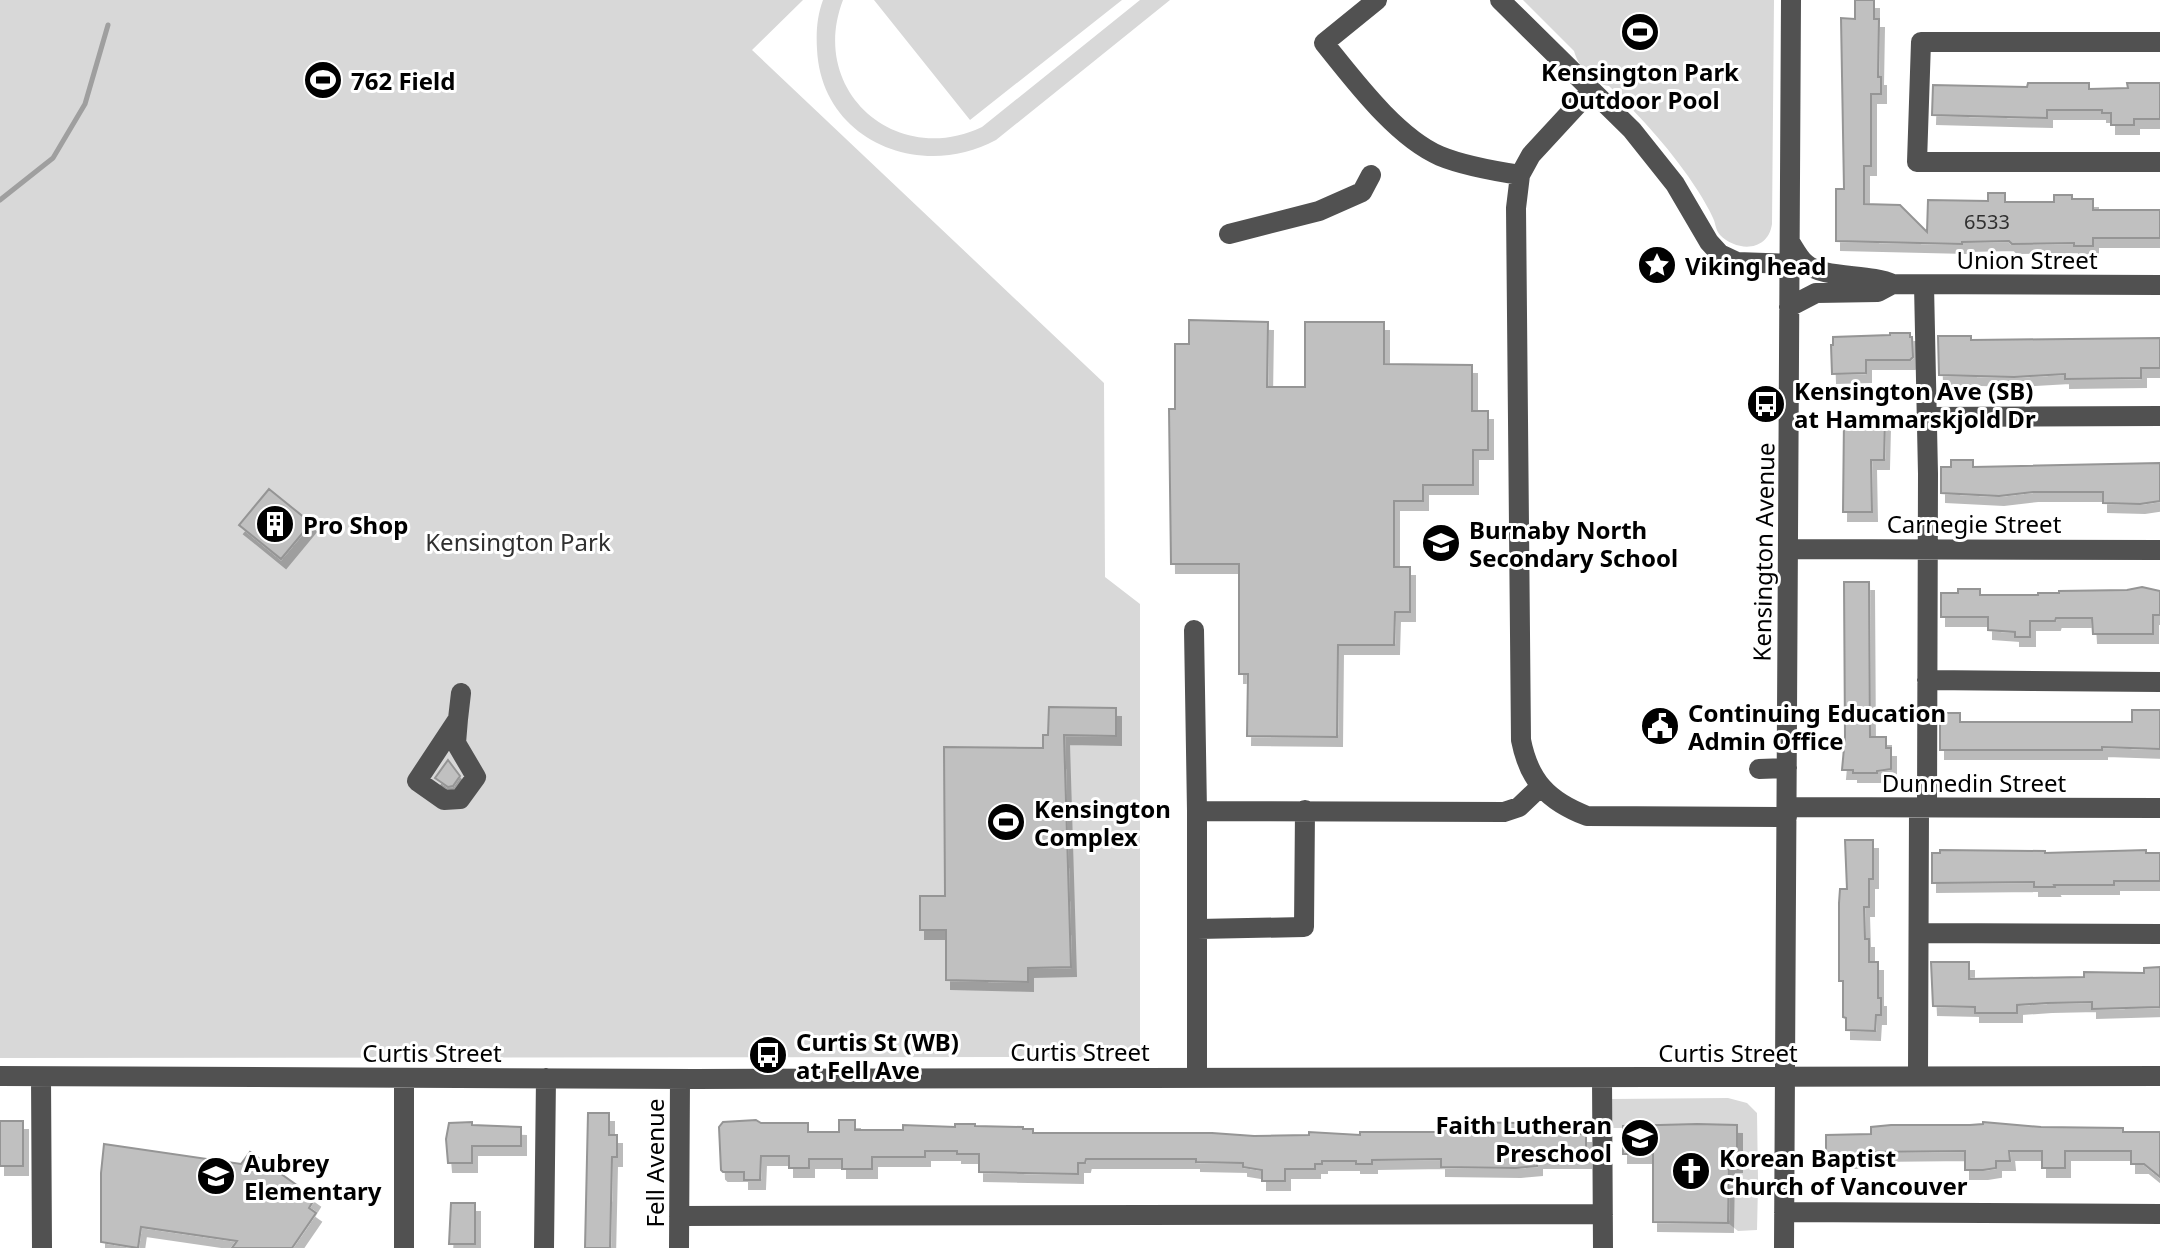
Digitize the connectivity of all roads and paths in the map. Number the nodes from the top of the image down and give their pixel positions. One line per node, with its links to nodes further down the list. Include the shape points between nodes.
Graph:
1 (1377, 0): 8 (street, via 1324,43 1366,95 1440,156)
2 (1500, 0): 5 (street)
3 (1791, 0): 10 (street, Kensington Avenue)
4 (2160, 42): 6 (street, via 1921,42 1917,162)
5 (1591, 90): 8 (street, via 1546,136); 11 (street, via 1675,184 1720,254 1737,262)
6 (2160, 162)
7 (1371, 175): 9 (street, via 1362,192 1319,211)
8 (1520, 175): 28 (street, via 1516,223 1521,740 1526,765)
9 (1229, 234)
10 (1790, 242): 11 (street, Kensington Avenue); 12 (street, Union Street, via 1805,264 1816,269)
11 (1790, 264): 15 (street, Kensington Avenue)
12 (1893, 284): 13 (street, Union Street); 15 (street, Union Street, via 1878,292 1816,293)
13 (1924, 285): 14 (street, Union Street); 17 (street)
14 (2160, 285)
15 (1789, 307): 18 (street, Kensington Avenue)
16 (2160, 416): 17 (street)
17 (1926, 417): 19 (street)
18 (1789, 549): 19 (street, Carnegie Street); 26 (street, Kensington Avenue)
19 (1926, 549): 20 (street, Carnegie Street); 22 (street)
20 (2160, 550)
21 (1194, 630): 32 (street)
22 (1927, 680): 23 (street); 29 (street)
23 (2160, 682)
24 (461, 693): 25 (street)
25 (458, 719)
26 (1787, 768): 27 (street); 33 (street, Kensington Avenue)
27 (1759, 769)
28 (1540, 787): 31 (street, via 1519,807 1504,812); 33 (street, Dunnedin Street, via 1563,807 1587,816)
29 (1923, 808): 30 (street, Dunnedin Street); 33 (street, Dunnedin Street); 35 (street)
30 (2160, 808)
31 (1305, 810): 32 (street); 34 (street, via 1304,927)
32 (1197, 811): 34 (street)
33 (1787, 812): 45 (street, Kensington Avenue)
34 (1198, 929): 41 (street)
35 (1921, 933): 36 (street); 38 (street)
36 (2160, 934)
37 (0, 1076): 40 (street, Curtis Street)
38 (1918, 1076): 39 (street, Curtis Street); 45 (street, Curtis Street)
39 (2160, 1076)
40 (41, 1077): 42 (street, Curtis Street); 51 (street)
41 (1197, 1077): 44 (street, Curtis Street); 46 (street, Curtis Street)
42 (404, 1078): 43 (street, Curtis Street); 52 (street)
43 (546, 1078): 46 (street, Curtis Street); 53 (street)
44 (1602, 1078): 45 (street, Curtis Street); 48 (street)
45 (1785, 1078): 47 (street, Kensington Avenue)
46 (680, 1079): 50 (street, Fell Avenue)
47 (1784, 1212): 49 (street); 56 (street, Kensington Avenue)
48 (1603, 1214): 50 (street); 55 (street)
49 (2160, 1214)
50 (679, 1216): 54 (street, Fell Avenue)
51 (42, 1248)
52 (404, 1248)
53 (544, 1248)
54 (679, 1248)
55 (1603, 1248)
56 (1784, 1248)

